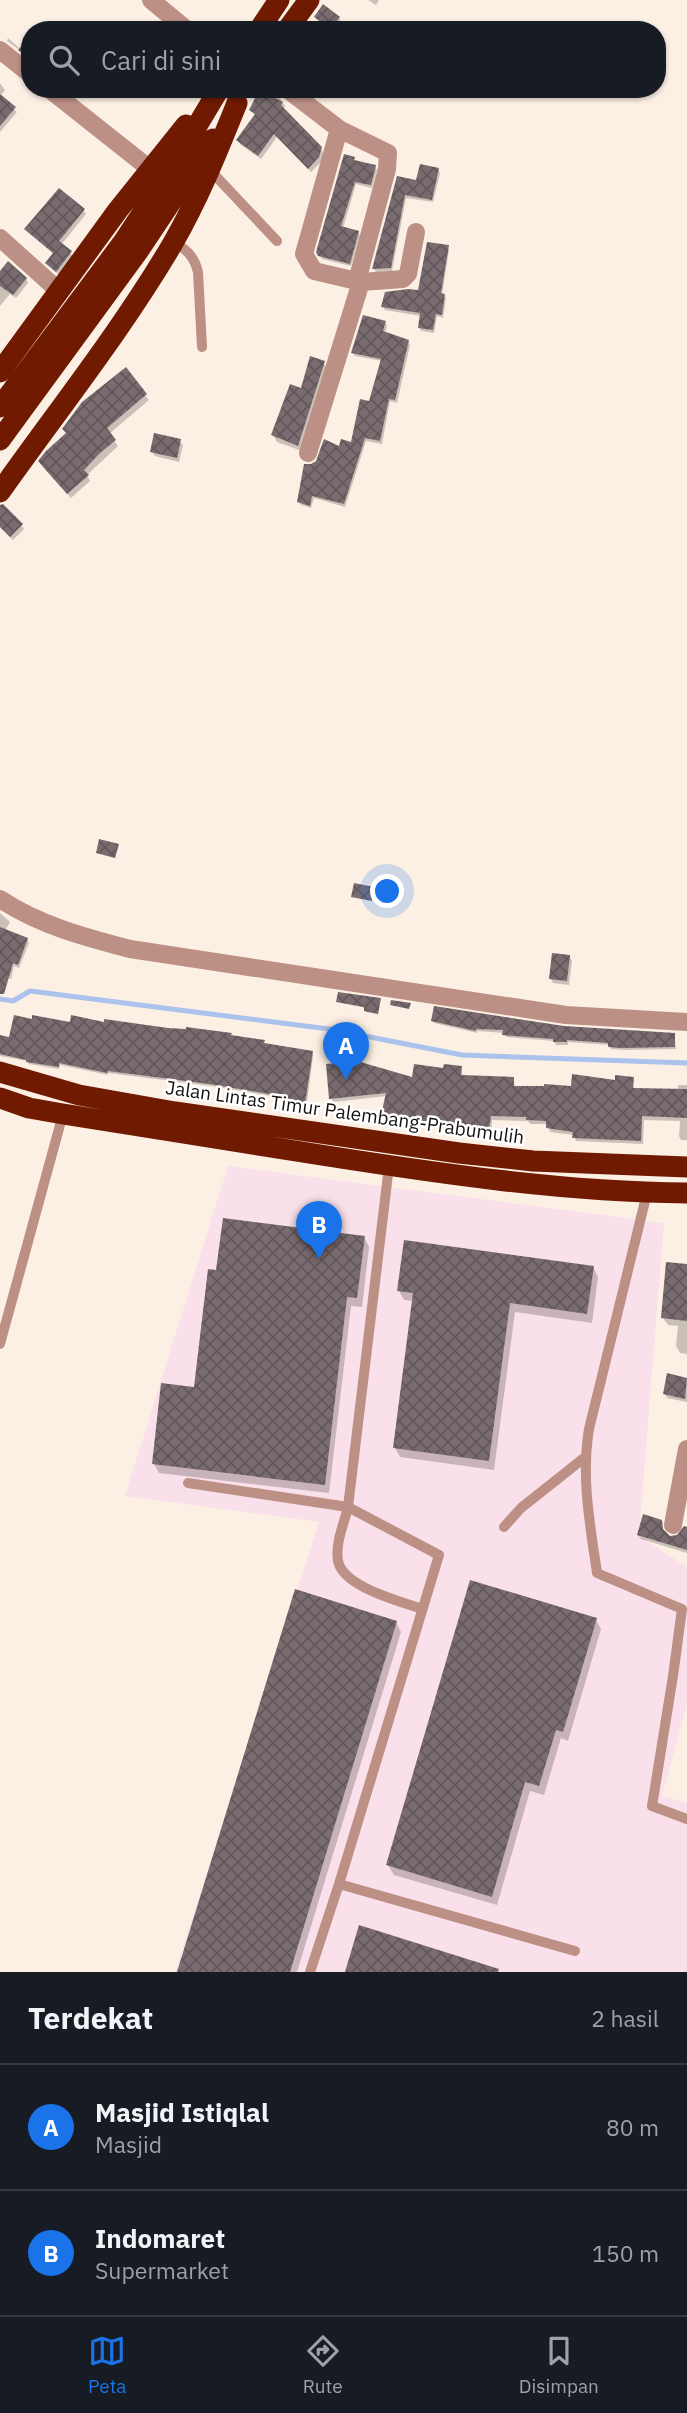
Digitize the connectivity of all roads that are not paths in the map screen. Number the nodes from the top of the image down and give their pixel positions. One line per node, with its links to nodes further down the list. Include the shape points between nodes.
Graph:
1 (151, 0): 4 (street)
2 (279, 0): 5 (highway)
3 (309, 0): 6 (highway)
4 (176, 21)
5 (265, 21)
6 (294, 21)
7 (0, 50): 8 (street)
8 (21, 67)
9 (60, 98): 16 (street)
10 (211, 98): 16 (highway)
11 (213, 98): 22 (highway)
12 (240, 98): 22 (highway)
13 (240, 98): 17 (highway)
14 (298, 98): 15 (street)
15 (339, 130): 23 (street, via 388,153 389,159); 23 (street, via 304,254 314,271)
16 (150, 169): 24 (highway)
17 (210, 170): 20 (lane); 21 (highway)
18 (415, 232): 23 (street, via 408,274 402,279)
19 (0, 238): 24 (street)
20 (277, 241)
21 (173, 242): 25 (lane, via 195,260); 30 (highway)
22 (131, 246): 27 (highway); 28 (highway)
23 (359, 281): 29 (street)
24 (59, 291): 26 (highway)
25 (202, 347)
26 (0, 372)
27 (0, 407)
28 (0, 440)
29 (308, 453)
30 (0, 492)
31 (8, 904): 32 (street, via 76,935 130,948 566,1015)
32 (687, 1022)
33 (0, 1072): 39 (highway, Jalan Lintas Timur Palembang-Prabumulih, via 79,1095 175,1112 459,1153)
34 (0, 1098): 36 (highway)
35 (0, 1106): 36 (highway)
36 (29, 1108): 37 (highway)
37 (63, 1114): 38 (highway); 42 (lane)
38 (389, 1166): 40 (highway); 46 (lane)
39 (687, 1167)
40 (647, 1192): 41 (highway); 44 (lane)
41 (687, 1193)
42 (0, 1344)
43 (687, 1449): 47 (street)
44 (584, 1458): 48 (lane); 50 (lane, via 597,1573 682,1609 652,1806)
45 (188, 1483): 46 (lane)
46 (348, 1507): 49 (lane, via 338,1546 338,1564 345,1575 369,1590); 49 (lane, via 439,1555)
47 (673, 1525)
48 (504, 1527)
49 (422, 1609): 51 (lane)
50 (687, 1819)
51 (340, 1884): 52 (lane); 53 (lane)
52 (575, 1951)
53 (310, 1972)

